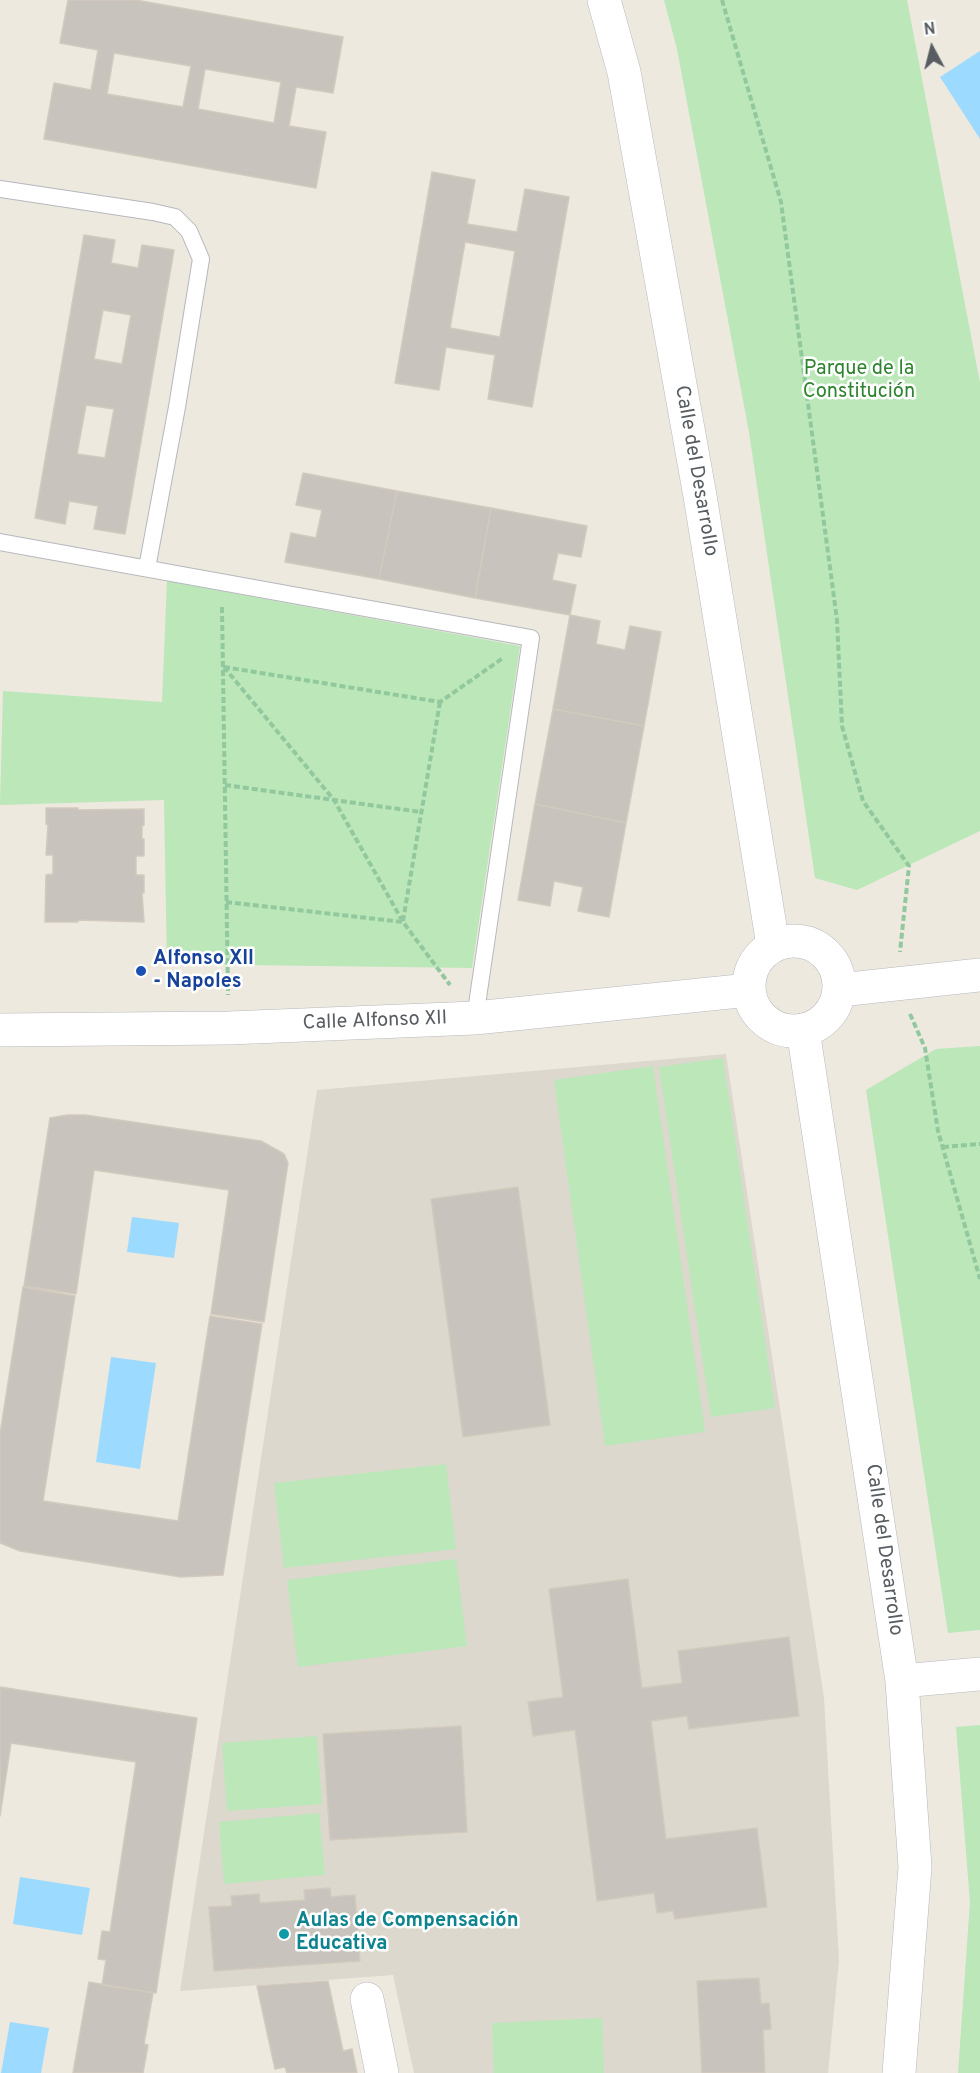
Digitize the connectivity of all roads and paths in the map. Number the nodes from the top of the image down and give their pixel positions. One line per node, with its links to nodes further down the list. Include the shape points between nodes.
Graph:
1 (604, 0): 15 (street, Calle del Desarrollo, via 624,72 700,496)
2 (722, 0): 17 (path, via 782,202 837,620 842,726 863,801 909,866)
3 (0, 189): 5 (lane, via 175,217 189,231 201,259)
4 (0, 542): 5 (lane)
5 (147, 568): 6 (lane)
6 (221, 582): 7 (lane); 8 (path)
7 (531, 638): 9 (path); 20 (lane)
8 (224, 666): 9 (path); 10 (path); 11 (path)
9 (440, 702): 12 (path)
10 (225, 785): 11 (path); 13 (path)
11 (334, 800): 12 (path); 14 (path)
12 (421, 812): 14 (path)
13 (226, 902): 14 (path); 21 (path)
14 (403, 922): 20 (path)
15 (773, 945): 18 (street, via 754,964); 19 (street, via 797,940 820,948 836,966)
16 (980, 975): 17 (street)
17 (897, 984): 19 (street); 25 (path, via 925,1048)
18 (749, 990): 20 (street, Calle Alfonso XII); 23 (street, via 753,1005 774,1026)
19 (840, 990): 23 (street, via 828,1016)
20 (475, 1018): 21 (street, Calle Alfonso XII)
21 (229, 1028): 22 (street, Calle Alfonso XII)
22 (0, 1030)
23 (803, 1030): 28 (street, Calle del Desarrollo)
24 (980, 1144): 25 (path)
25 (943, 1147): 26 (path)
26 (980, 1279)
27 (980, 1674): 28 (street)
28 (902, 1681): 31 (street, Calle del Desarrollo, via 915,1867)
29 (367, 1999): 30 (street)
30 (382, 2073)
31 (899, 2073)

